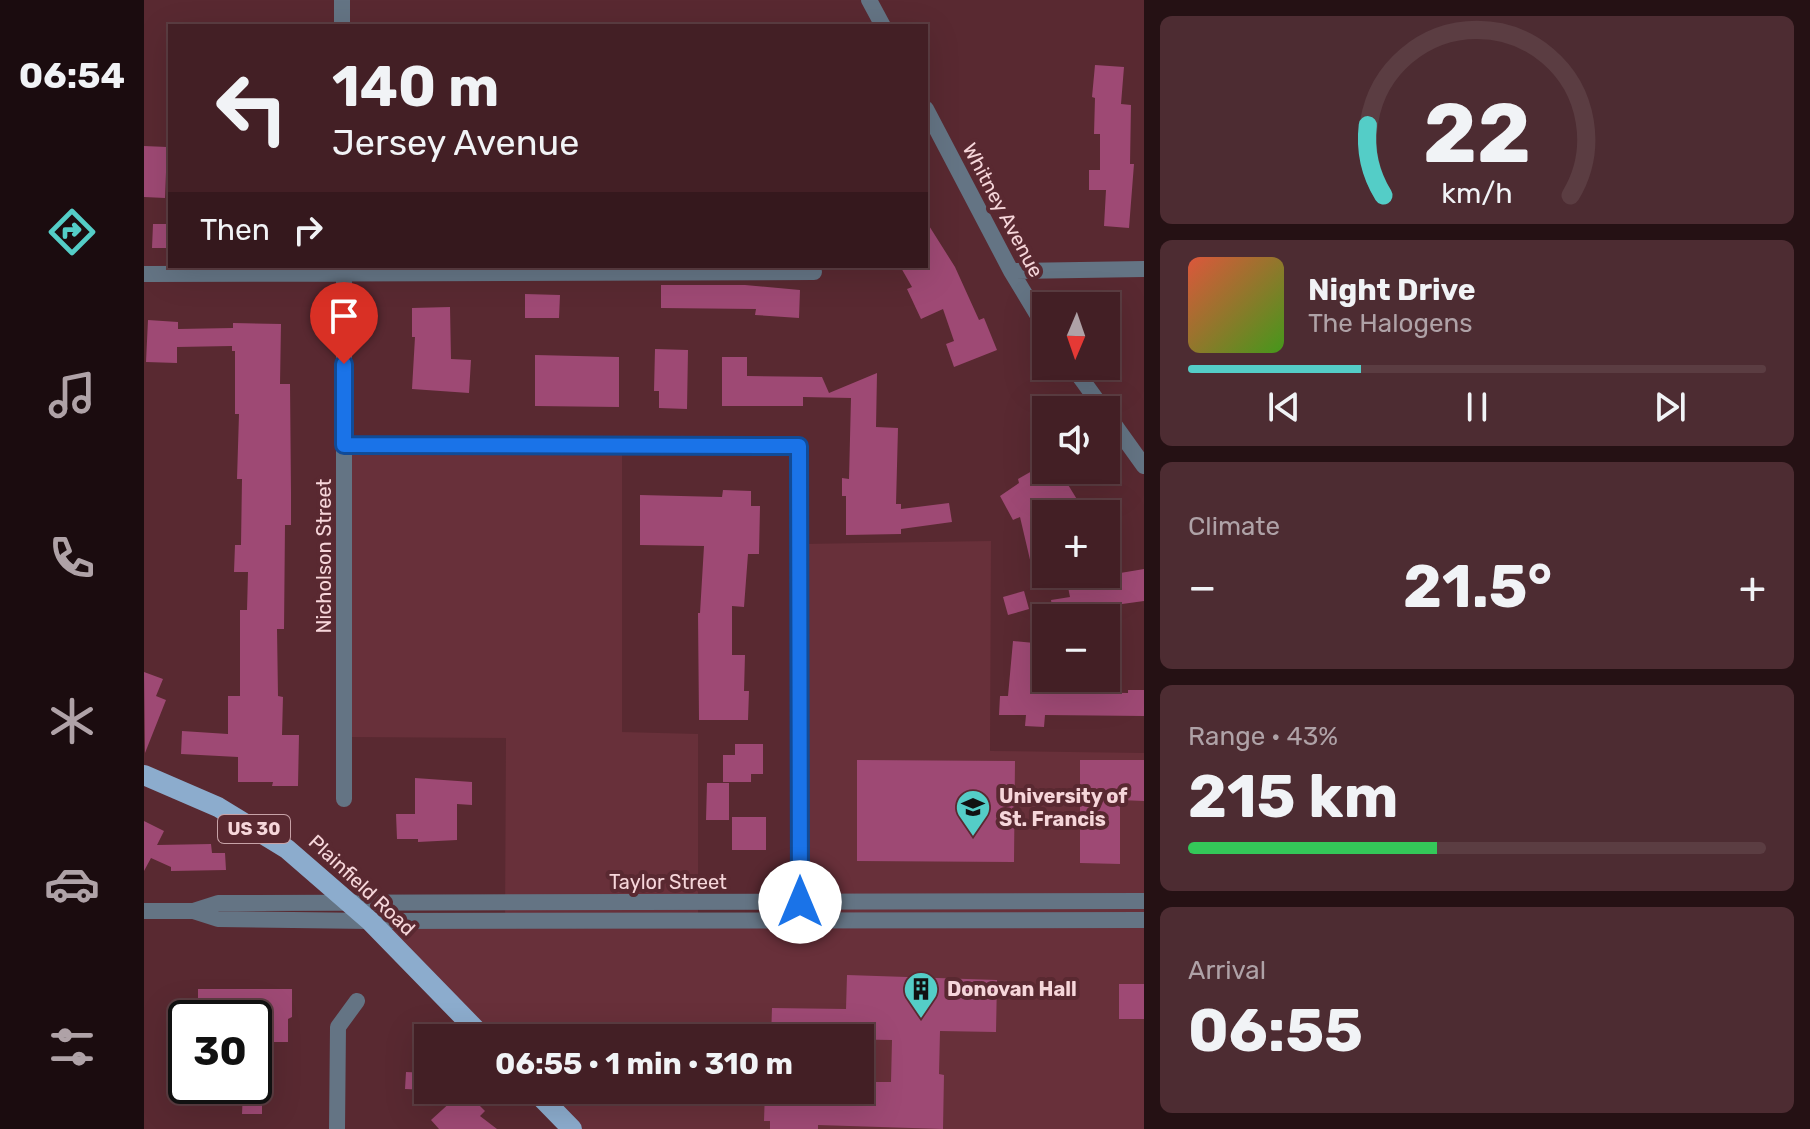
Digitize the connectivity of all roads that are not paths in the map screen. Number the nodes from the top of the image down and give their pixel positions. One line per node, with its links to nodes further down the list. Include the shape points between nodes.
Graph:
1 (342, 0): 3 (street)
2 (869, 0): 4 (street)
3 (342, 24)
4 (882, 24)
5 (928, 113): 8 (street, Whitney Avenue)
6 (1144, 269): 8 (street)
7 (344, 270): 9 (street); 10 (street); 13 (street, Nicholson Street)
8 (1011, 271): 11 (street, Whitney Avenue)
9 (814, 272)
10 (144, 274)
11 (1032, 306)
12 (1120, 432): 14 (street)
13 (344, 445): 16 (street, Nicholson Street); 21 (street, via 799,446)
14 (1144, 466)
15 (144, 775): 18 (main road, Plainfield Road / US 30, via 218,807 287,849)
16 (344, 799)
17 (1144, 901): 21 (street, Taylor Street)
18 (351, 903): 20 (street, Taylor Street, via 218,903); 21 (street, Taylor Street); 23 (main road, Plainfield Road / US 30)
19 (144, 911): 20 (street, Taylor Street)
20 (193, 911): 23 (street, Taylor Street, via 218,919)
21 (800, 911): 22 (street, Taylor Street); 23 (street, Taylor Street)
22 (1144, 920)
23 (370, 921): 25 (main road, Plainfield Road / US 30)
24 (357, 1001): 27 (street, via 338,1027)
25 (470, 1024)
26 (548, 1104): 28 (main road)
27 (337, 1129)
28 (572, 1129)

